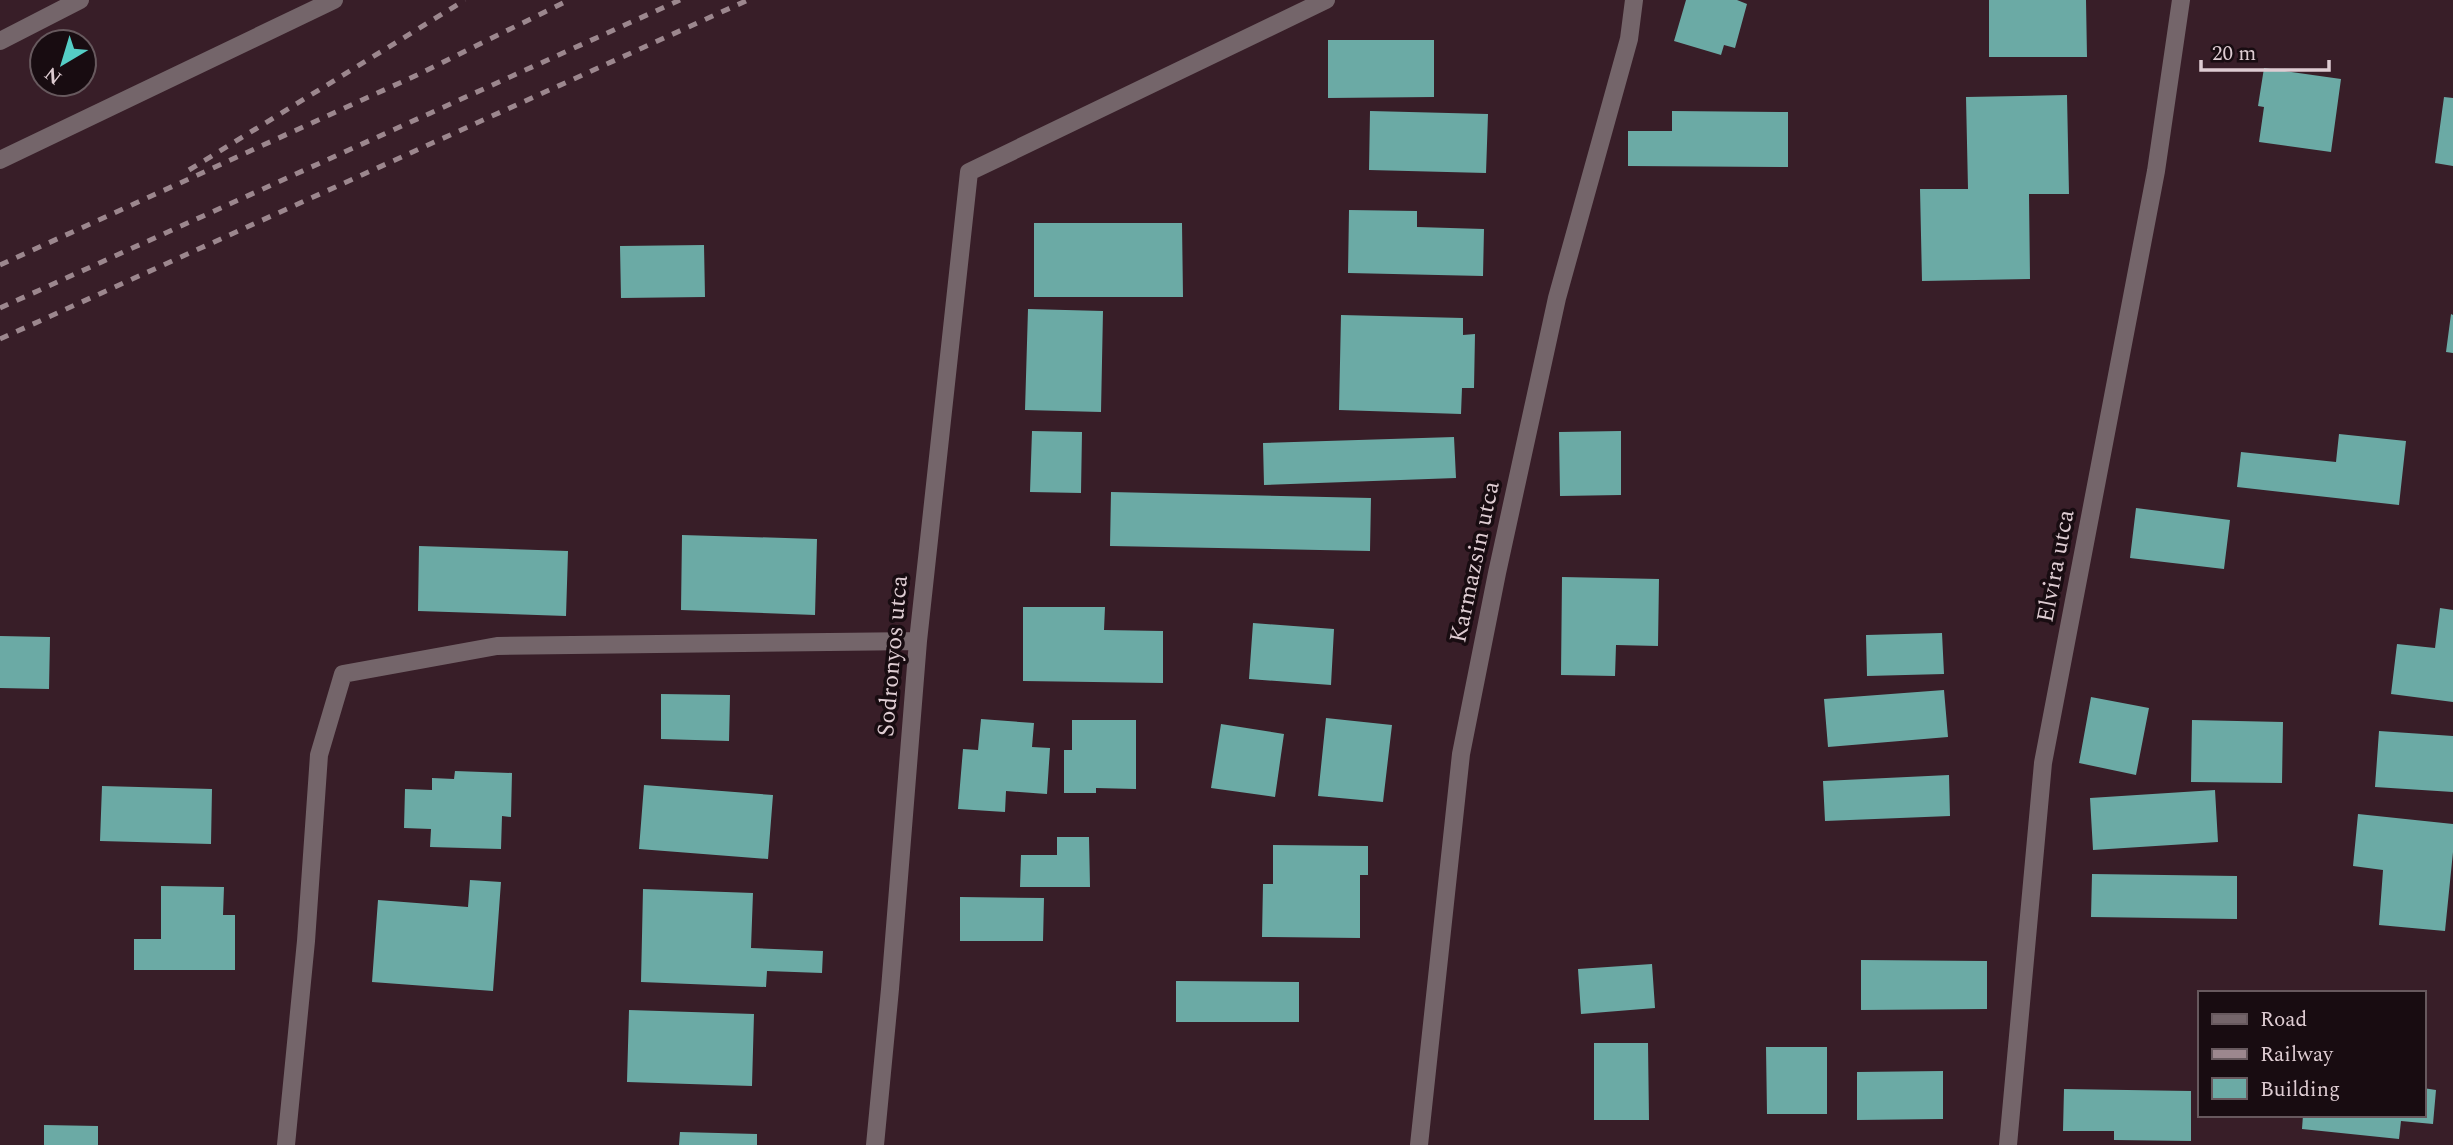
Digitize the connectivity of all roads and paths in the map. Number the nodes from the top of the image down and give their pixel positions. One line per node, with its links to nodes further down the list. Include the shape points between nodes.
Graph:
1 (80, 0): 6 (street)
2 (334, 0): 7 (street)
3 (1326, 0): 8 (street, Sodronyos utca, via 969,172)
4 (1634, 0): 11 (street, Karmazsin utca, via 1629,39 1557,298 1461,754)
5 (2181, 0): 12 (street, Elvira utca, via 2157,171 2043,763)
6 (0, 41)
7 (0, 160)
8 (918, 641): 9 (street, via 497,646 344,674 318,755); 10 (street, Sodronyos utca)
9 (286, 1145)
10 (874, 1145)
11 (1419, 1145)
12 (2008, 1145)

